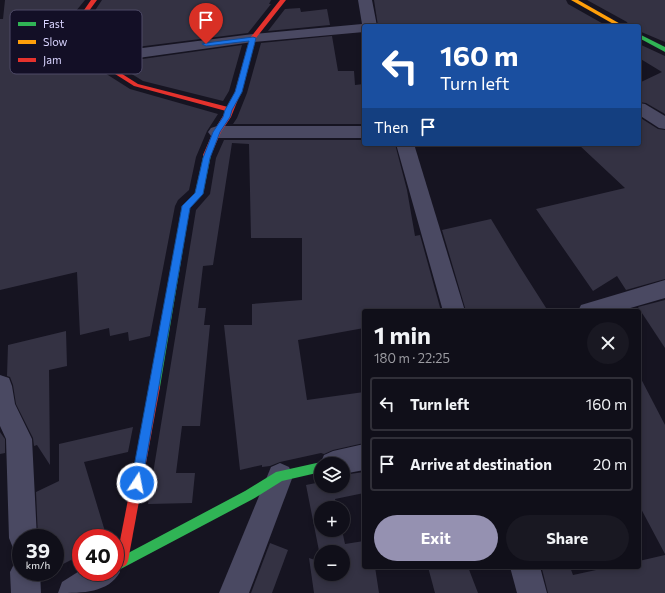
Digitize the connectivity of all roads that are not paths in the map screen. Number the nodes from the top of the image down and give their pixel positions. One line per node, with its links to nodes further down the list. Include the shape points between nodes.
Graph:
1 (94, 0): 5 (street)
2 (283, 0): 10 (street)
3 (366, 0): 6 (street)
4 (574, 0): 7 (street)
5 (89, 10)
6 (370, 24)
7 (618, 24)
8 (362, 28): 10 (street)
9 (641, 37): 11 (street)
10 (253, 38): 12 (street); 15 (street, via 238,92)
11 (665, 50)
12 (142, 53)
13 (119, 74): 15 (street, via 136,85)
14 (641, 109): 16 (street)
15 (229, 110): 17 (street)
16 (665, 124)
17 (217, 132): 18 (street); 29 (street, via 206,158 199,194 186,206 147,428)
18 (362, 132)
19 (406, 146): 21 (street)
20 (665, 289): 22 (street)
21 (453, 309)
22 (596, 309)
23 (0, 386): 28 (street, via 3,405 19,439)
24 (362, 457): 25 (street)
25 (350, 460)
26 (314, 469): 27 (street)
27 (280, 476): 30 (street, via 242,499); 36 (street)
28 (23, 529)
29 (123, 529)
30 (124, 561)
31 (526, 569): 37 (street)
32 (25, 581): 34 (street)
33 (91, 581): 35 (street)
34 (26, 593)
35 (73, 593)
36 (234, 593)
37 (532, 593)

